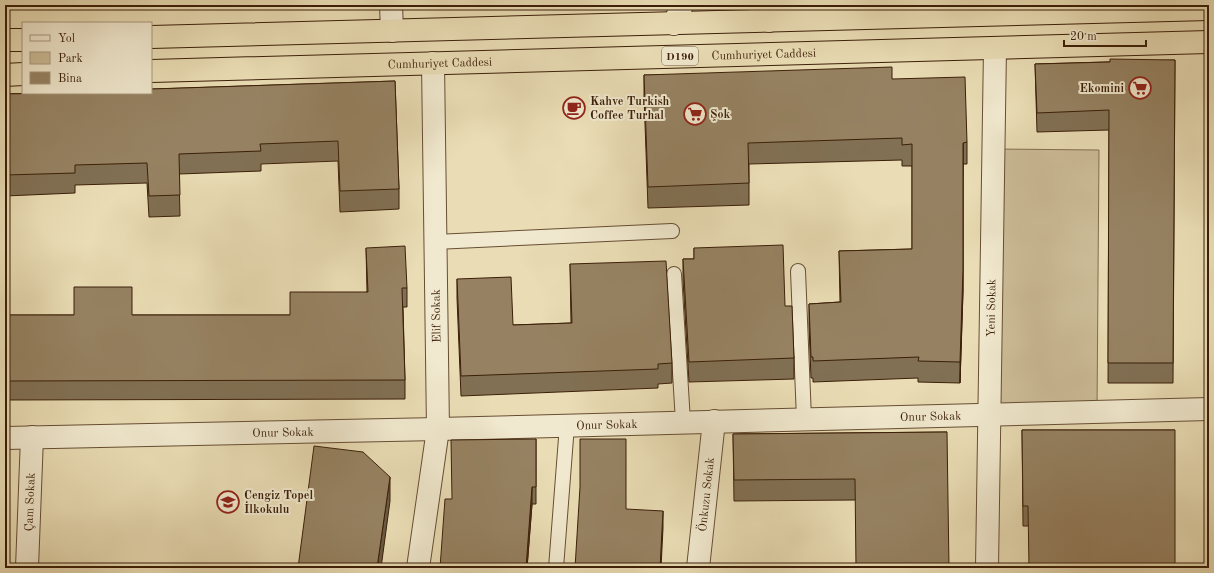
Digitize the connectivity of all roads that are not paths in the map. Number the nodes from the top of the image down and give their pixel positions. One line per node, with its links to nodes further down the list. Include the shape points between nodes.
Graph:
1 (391, 5): 5 (street)
2 (1209, 9): 3 (highway)
3 (765, 13): 4 (highway); 11 (highway)
4 (678, 14): 5 (highway); 12 (highway)
5 (392, 31): 6 (highway)
6 (152, 37)
7 (5, 40): 8 (highway)
8 (22, 40)
9 (1209, 42): 10 (highway, Cumhuriyet Caddesi / D190)
10 (995, 48): 11 (highway, Cumhuriyet Caddesi / D190); 22 (street, Yeni Sokak)
11 (773, 54): 12 (highway, Cumhuriyet Caddesi / D190)
12 (677, 56): 13 (highway, Cumhuriyet Caddesi / D190)
13 (433, 63): 14 (highway, Cumhuriyet Caddesi / D190); 18 (street, Elif Sokak)
14 (152, 71)
15 (22, 74): 16 (highway)
16 (5, 75)
17 (672, 231): 18 (lane)
18 (435, 242): 27 (street, Elif Sokak)
19 (798, 271): 23 (lane)
20 (674, 274): 25 (lane)
21 (1209, 410): 22 (street, Onur Sokak)
22 (990, 415): 23 (street, Onur Sokak); 34 (street, Yeni Sokak)
23 (804, 419): 24 (street, Onur Sokak)
24 (714, 421): 25 (street, Onur Sokak); 33 (street, Önkuzu Sokak)
25 (683, 422): 26 (street, Onur Sokak)
26 (567, 425): 27 (street, Onur Sokak); 32 (lane)
27 (438, 429): 28 (street, Onur Sokak); 31 (street, Elif Sokak)
28 (32, 437): 29 (street, Onur Sokak); 30 (street, Çam Sokak)
29 (5, 438)
30 (27, 568)
31 (418, 568)
32 (556, 568)
33 (698, 568)
34 (988, 568)

